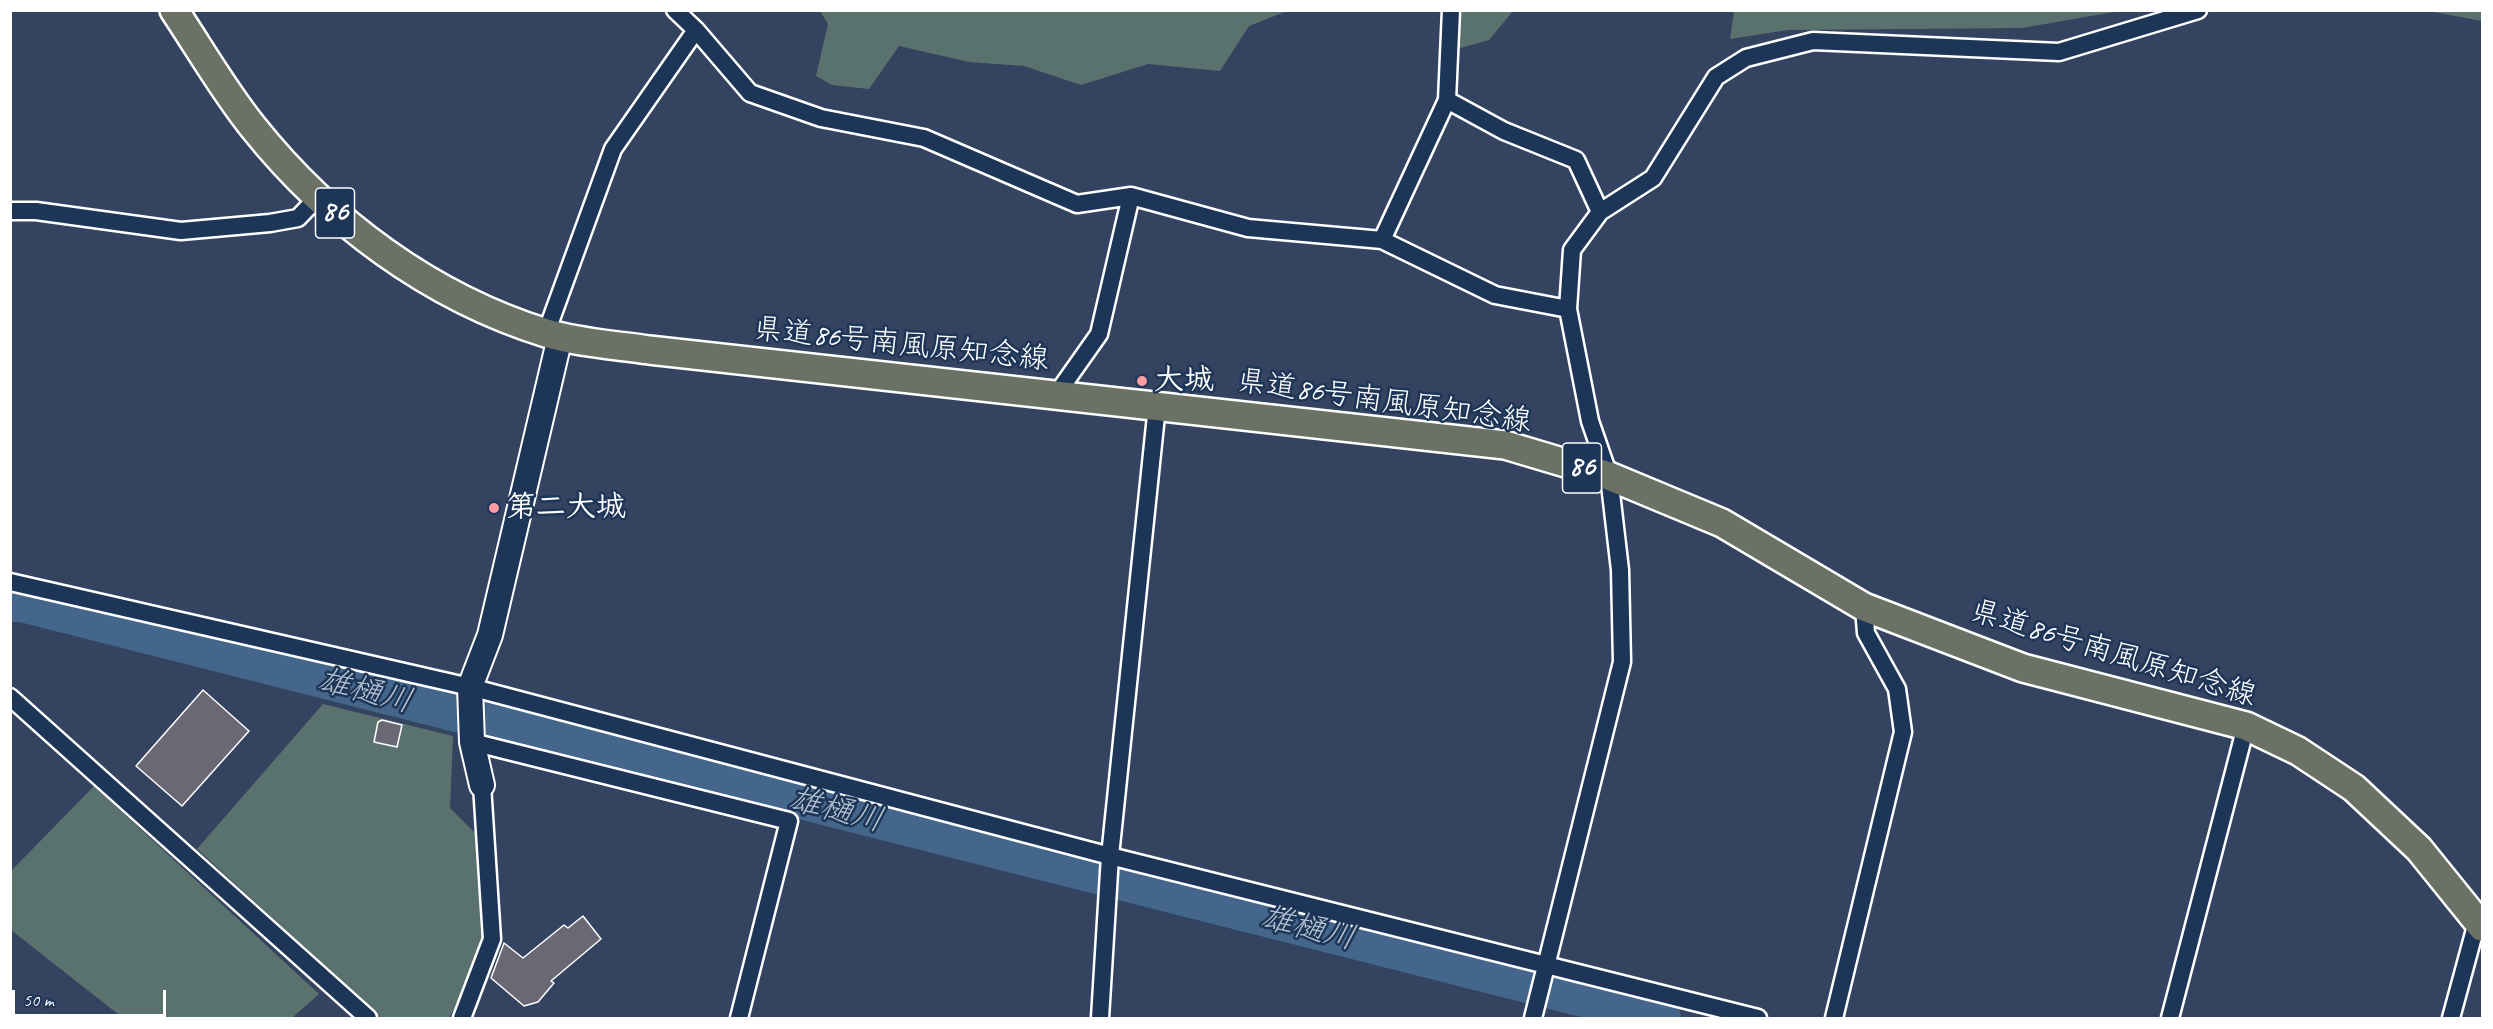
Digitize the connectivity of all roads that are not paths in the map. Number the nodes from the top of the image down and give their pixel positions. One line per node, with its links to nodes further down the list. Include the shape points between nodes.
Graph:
1 (174, 10): 8 (main road, 県道86号南風原知念線 / 86, via 252,126)
2 (675, 10): 5 (street)
3 (1451, 10): 6 (street)
4 (2198, 10): 10 (street, via 2059,52 1813,41 1746,58 1716,77 1653,178)
5 (696, 30): 7 (street, via 750,93 821,118 924,138 1077,204); 13 (street, via 613,149)
6 (1447, 100): 10 (street, via 1504,131 1576,160); 11 (street)
7 (1131, 196): 11 (street, via 1248,228); 14 (street, via 1099,334)
8 (317, 198): 9 (street, via 298,218 181,231 36,211); 13 (main road, 県道86号南風原知念線 / 86, via 425,279 481,307)
9 (10, 211)
10 (1600, 212): 12 (street, via 1572,250)
11 (1382, 240): 12 (street, via 1495,295)
12 (1568, 309): 16 (street, via 1590,421)
13 (553, 335): 14 (main road, 県道86号南風原知念線 / 86, via 649,350); 19 (street, via 490,635)
14 (1056, 395): 15 (main road, 県道86号南風原知念線 / 86)
15 (1157, 406): 16 (main road, 県道86号南風原知念線 / 86, via 1505,445); 24 (street)
16 (1609, 476): 18 (main road, 県道86号南風原知念線 / 86, via 1722,523); 26 (street, via 1620,570 1622,662)
17 (10, 582): 19 (street)
18 (1864, 607): 21 (main road, 県道86号南風原知念線 / 86, via 2023,668); 33 (street, via 1866,633 1897,689 1903,732)
19 (470, 693): 22 (street); 24 (street)
20 (10, 697): 27 (street)
21 (2246, 726): 25 (main road, 県道86号南風原知念線 / 86, via 2298,751 2354,788 2419,849); 34 (street)
22 (472, 737): 23 (street); 29 (street, via 789,821)
23 (482, 785): 28 (street, via 492,939)
24 (1110, 861): 26 (street); 30 (street)
25 (2480, 925): 35 (street)
26 (1545, 964): 31 (street); 32 (street)
27 (368, 1018)
28 (462, 1018)
29 (739, 1018)
30 (1100, 1018)
31 (1533, 1018)
32 (1758, 1018)
33 (1834, 1018)
34 (2170, 1018)
35 (2451, 1018)

